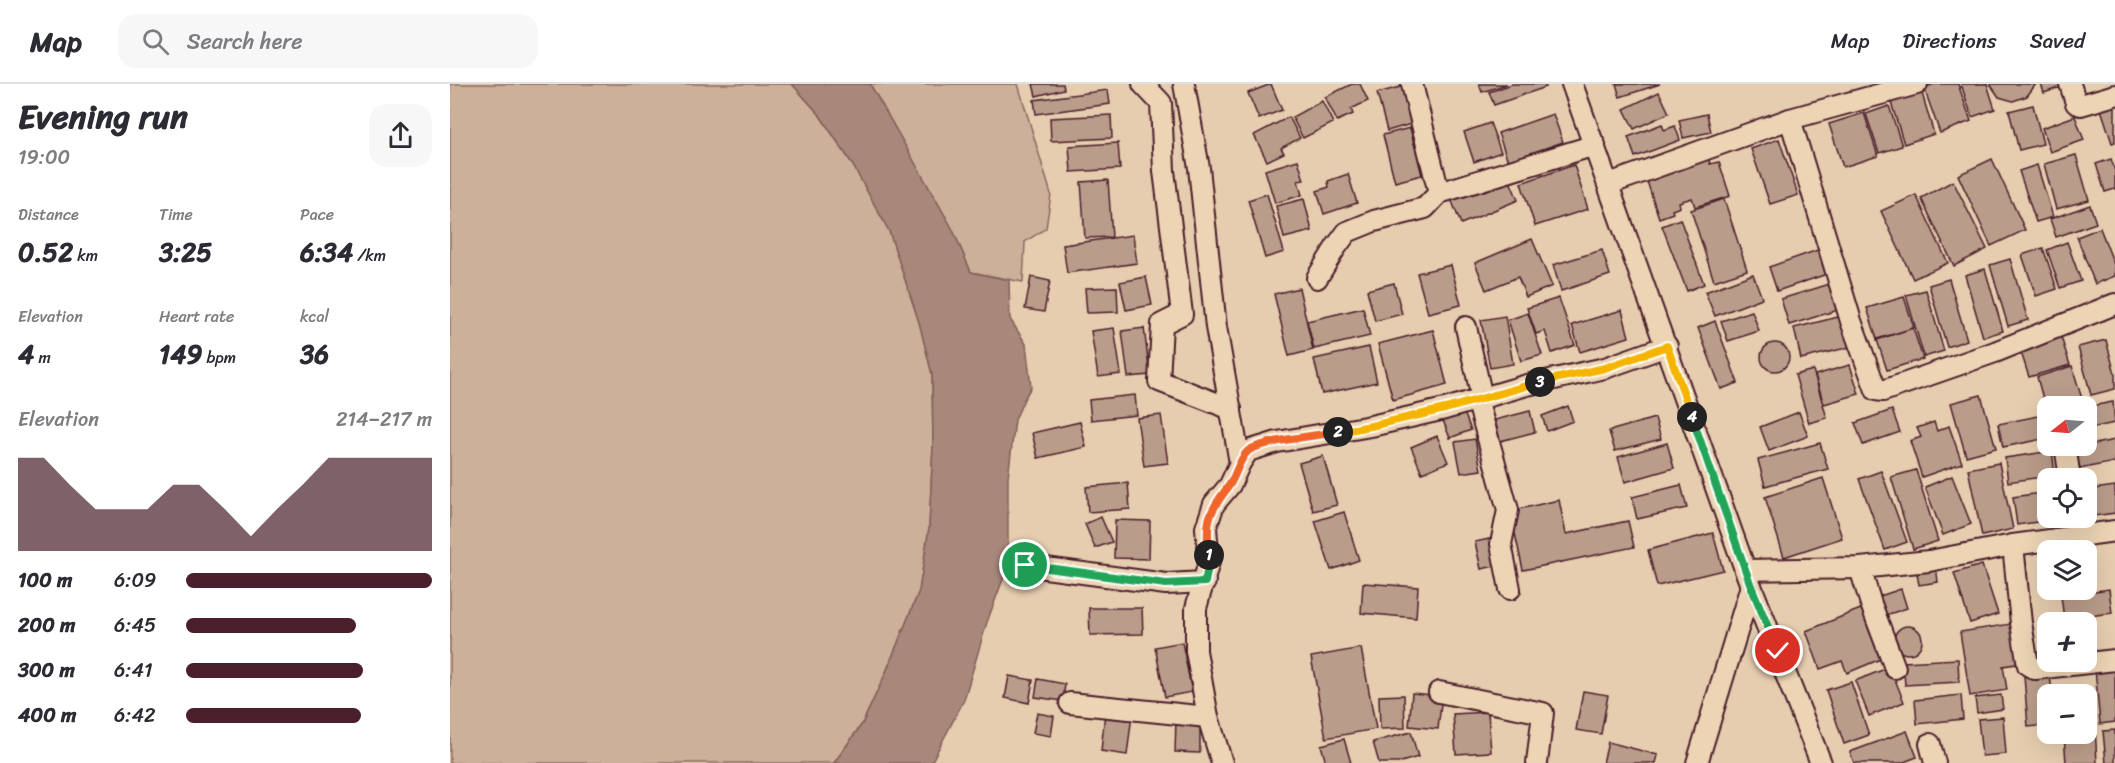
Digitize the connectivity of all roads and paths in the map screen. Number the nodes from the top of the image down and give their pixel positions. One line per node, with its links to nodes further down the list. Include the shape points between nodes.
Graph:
1 (1143, 84): 17 (street, via 1161,103 1164,171 1182,314 1162,324 1159,381)
2 (1184, 84): 17 (street, via 1199,168 1216,327)
3 (1412, 84): 11 (street)
4 (1572, 84): 9 (street)
5 (1917, 84): 8 (street)
6 (2070, 84): 7 (street, via 2080,105)
7 (2115, 95)
8 (1790, 119): 10 (street); 13 (street, via 1876,390 1883,391 1995,352)
9 (1595, 145): 10 (street); 11 (street)
10 (1609, 184): 15 (street)
11 (1439, 193): 12 (street, via 1425,208 1347,232)
12 (1317, 278)
13 (2115, 304)
14 (1466, 327): 16 (street)
15 (1667, 346): 16 (street, via 1605,368); 25 (street)
16 (1480, 398): 18 (street, via 1371,426 1277,442 1248,451); 27 (street, via 1508,510 1501,544)
17 (1231, 409): 18 (street)
18 (1240, 463): 26 (street, via 1230,485 1214,504 1206,528 1209,562)
19 (2073, 528): 22 (street)
20 (2086, 528): 21 (street)
21 (2115, 531)
22 (2013, 545): 24 (street, via 1929,561); 28 (street, via 2028,665 2035,669)
23 (1015, 564): 26 (street, via 1166,584)
24 (1860, 568): 25 (street); 29 (street)
25 (1748, 578): 35 (street); 36 (street)
26 (1205, 582): 32 (street, via 1196,608 1196,651)
27 (1510, 589)
28 (2115, 660)
29 (1895, 668)
30 (1439, 692): 34 (street, via 1543,713)
31 (1070, 703): 32 (street)
32 (1208, 717): 33 (street)
33 (1222, 763)
34 (1537, 763)
35 (1697, 763)
36 (1821, 763)

